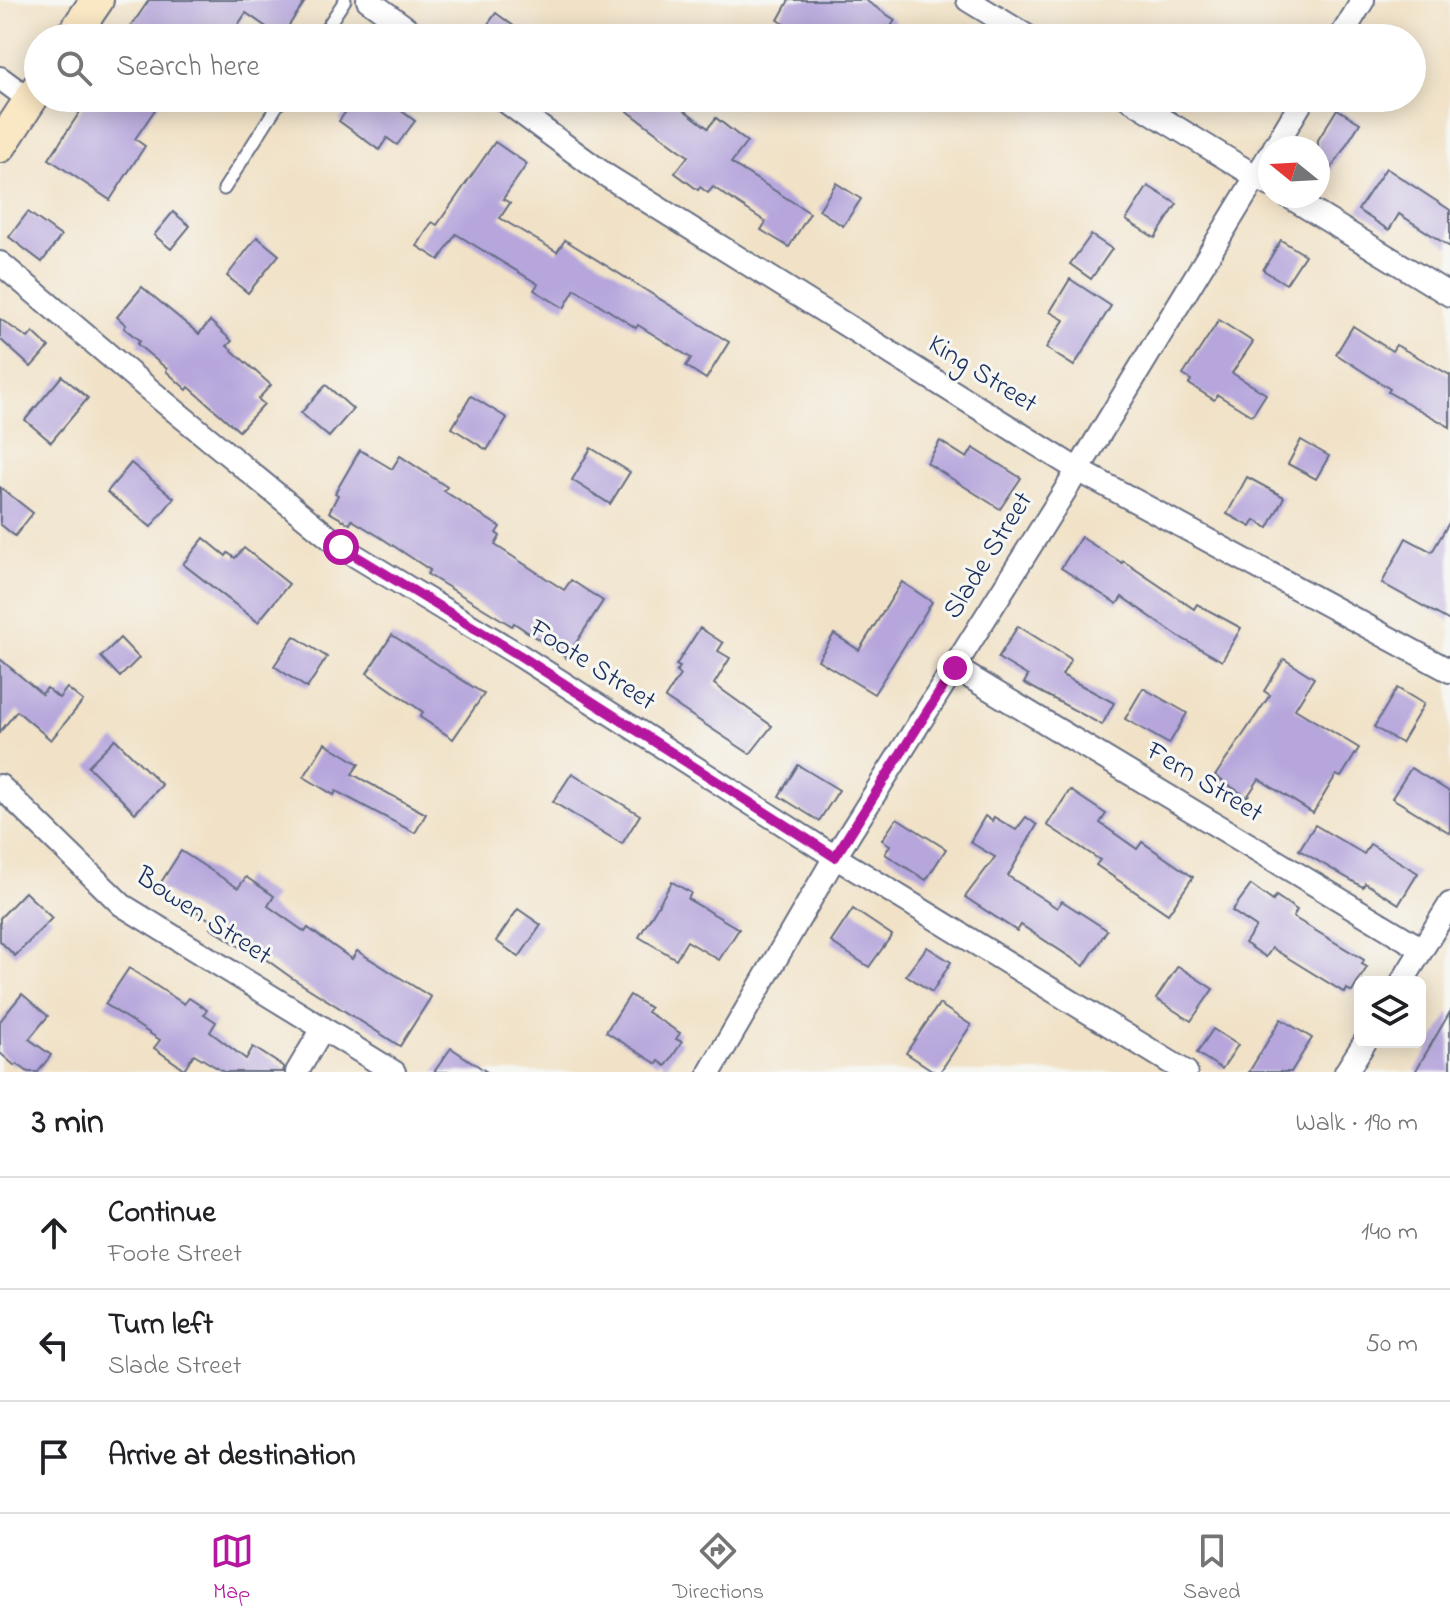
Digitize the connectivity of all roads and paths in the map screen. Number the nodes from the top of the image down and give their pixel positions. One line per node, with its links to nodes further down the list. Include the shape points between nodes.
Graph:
1 (97, 0): 6 (main road)
2 (345, 0): 7 (lane)
3 (368, 0): 8 (street)
4 (968, 0): 9 (street)
5 (1363, 0): 10 (street)
6 (81, 24)
7 (329, 24)
8 (401, 24)
9 (1007, 24)
10 (1348, 24)
11 (0, 78): 12 (street)
12 (24, 89)
13 (24, 109): 19 (main road)
14 (273, 112): 21 (lane)
15 (520, 112): 26 (street, King Street, via 604,174)
16 (1151, 112): 20 (street)
17 (1296, 112): 18 (street)
18 (1281, 136)
19 (0, 146)
20 (1258, 178)
21 (224, 189)
22 (1258, 189): 26 (street, Slade Street)
23 (1308, 208): 25 (street)
24 (0, 263): 30 (street, Foote Street, via 341,547)
25 (1450, 295)
26 (1078, 470): 27 (street, Slade Street); 28 (street, King Street)
27 (955, 668): 30 (street, Slade Street); 32 (street, Fern Street)
28 (1450, 671)
29 (0, 786): 34 (street, Bowen Street, via 122,905)
30 (835, 857): 38 (street, Slade Street); 39 (street, Foote Street)
31 (1450, 904): 32 (street)
32 (1422, 949): 33 (street)
33 (1406, 976)
34 (323, 1028): 36 (street); 37 (street, Bowen Street)
35 (1361, 1048): 40 (street)
36 (297, 1072)
37 (394, 1072)
38 (710, 1072)
39 (1186, 1072)
40 (1346, 1072)

